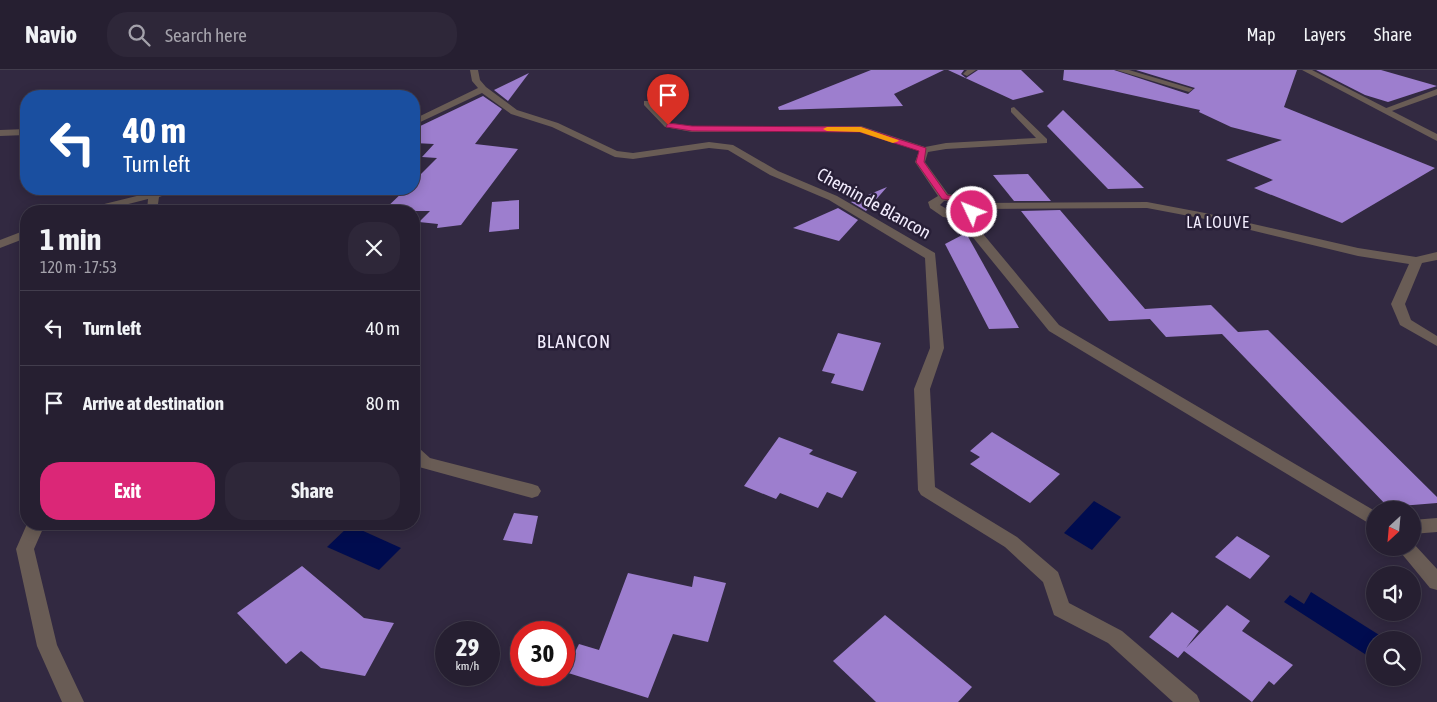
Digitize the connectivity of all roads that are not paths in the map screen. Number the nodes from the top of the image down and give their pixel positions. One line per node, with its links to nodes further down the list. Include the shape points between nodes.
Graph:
1 (474, 70): 4 (street, via 476,81)
2 (1120, 70): 5 (street)
3 (1306, 70): 9 (street)
4 (483, 89): 10 (street); 35 (street, Chemin de Blancon, via 514,112 555,125 616,154 633,156 709,145 730,147 774,173 833,198 931,256 937,348 922,389 927,490 1011,542 1051,578 1061,609 1115,637)
5 (1189, 89)
6 (1437, 92): 9 (street)
7 (647, 103): 14 (street, via 668,125 692,129 861,129)
8 (1014, 110): 14 (street, via 1044,142 946,146)
9 (1386, 110): 13 (street)
10 (420, 119)
11 (20, 132): 12 (street)
12 (0, 133)
13 (1437, 138)
14 (924, 150): 16 (street, via 920,162)
15 (154, 195): 17 (street); 18 (street)
16 (944, 197): 19 (street, via 960,198); 20 (street, via 934,202 936,209)
17 (113, 205)
18 (153, 205)
19 (974, 206): 20 (street, via 972,212); 24 (street, via 1157,206)
20 (961, 215): 28 (street, via 1054,328)
21 (20, 236): 22 (street)
22 (0, 244)
23 (1437, 256): 24 (street)
24 (1416, 262): 25 (street, via 1398,304 1405,322)
25 (1437, 342)
26 (420, 458): 27 (street, via 425,463)
27 (532, 492)
28 (1366, 515)
29 (1437, 525): 30 (street)
30 (1421, 526)
31 (33, 530): 34 (street, via 25,550 47,646)
32 (1413, 556): 33 (street)
33 (1437, 582)
34 (73, 702)
35 (1189, 702)

